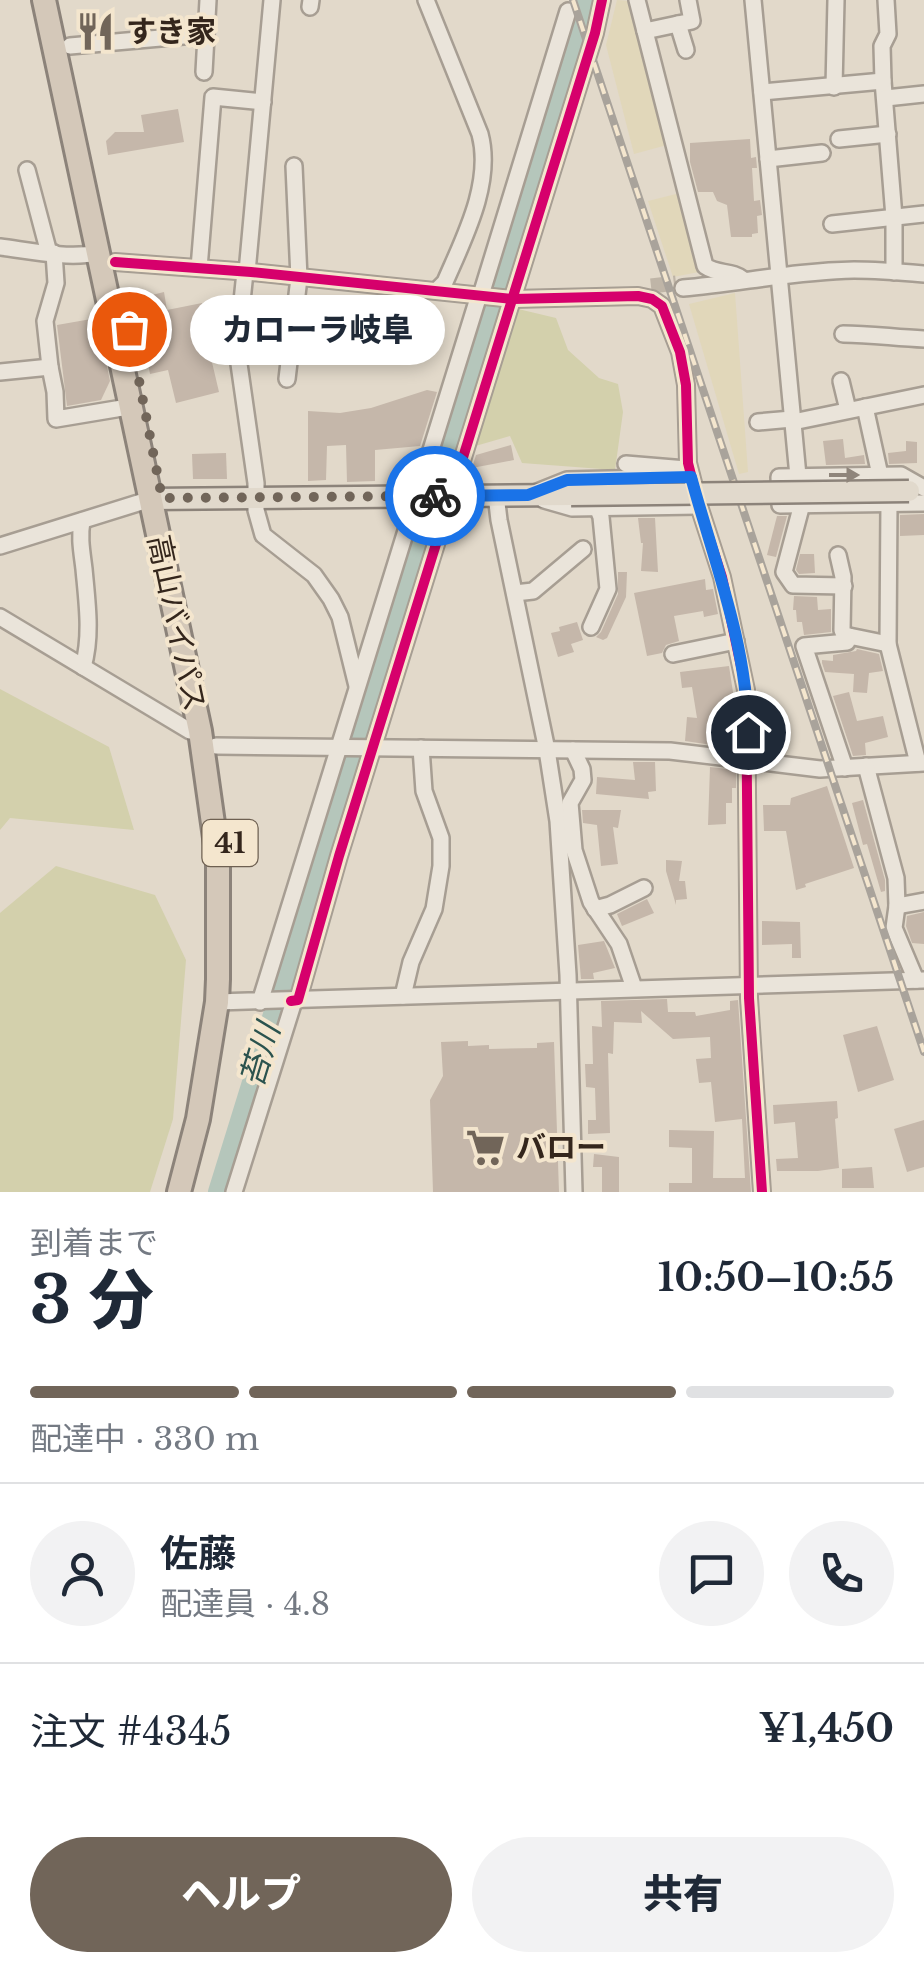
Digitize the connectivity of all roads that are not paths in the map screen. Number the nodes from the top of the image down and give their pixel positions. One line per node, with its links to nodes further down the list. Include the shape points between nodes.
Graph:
1 (44, 0): 35 (highway, 高山バイパス / 41)
2 (60, 0): 16 (highway, 高山バイパス / 41)
3 (208, 0): 15 (street)
4 (272, 0): 23 (street)
5 (426, 0): 45 (street, via 484,155 470,222)
6 (602, 0): 48 (street)
7 (637, 0): 14 (street)
8 (688, 0): 13 (street, via 692,21)
9 (753, 0): 21 (street)
10 (836, 0): 19 (street)
11 (886, 0): 20 (street)
12 (568, 12): 46 (street)
13 (678, 24): 14 (street); 17 (street)
14 (645, 31): 42 (street, via 706,266)
15 (206, 34): 16 (street); 18 (street)
16 (70, 46): 35 (highway, 高山バイパス / 41)
17 (686, 50)
18 (204, 72)
19 (834, 87): 20 (street); 21 (street)
20 (884, 89): 22 (street); 24 (street)
21 (762, 92): 27 (street)
22 (924, 94)
23 (262, 102): 36 (street, via 213,97); 37 (street)
24 (888, 134): 25 (street); 31 (street)
25 (840, 138)
26 (822, 153): 27 (street)
27 (768, 159): 40 (street)
28 (294, 166): 41 (street)
29 (27, 170): 34 (street)
30 (924, 214): 31 (street)
31 (894, 217): 32 (street); 38 (street)
32 (832, 224)
33 (0, 247): 34 (street)
34 (51, 253): 35 (street); 51 (street, via 56,284 45,321)
35 (107, 257): 36 (street); 71 (highway, 高山バイパス / 41)
36 (199, 268): 37 (street)
37 (246, 272): 41 (street); 70 (street, via 237,350)
38 (894, 272): 39 (street); 40 (street)
39 (924, 274)
40 (779, 276): 42 (street); 59 (street)
41 (298, 278): 45 (street); 53 (street)
42 (742, 279): 44 (street)
43 (650, 286): 47 (street)
44 (680, 286)
45 (438, 290): 46 (street)
46 (481, 295): 48 (street); 67 (street)
47 (593, 297): 48 (street); 62 (street, via 644,296 662,306 684,369)
48 (511, 298): 68 (street)
49 (843, 334): 50 (street)
50 (924, 339)
51 (50, 367): 52 (street); 57 (street, via 56,419)
52 (0, 372)
53 (287, 379)
54 (841, 381): 58 (street)
55 (924, 395): 56 (street)
56 (865, 407): 58 (street); 63 (street)
57 (122, 408)
58 (848, 410): 59 (street)
59 (792, 420): 60 (street); 64 (street)
60 (758, 422)
61 (626, 464): 62 (street)
62 (690, 474): 66 (street, via 567,480); 74 (street)
63 (880, 475): 64 (street, one-way to 63); 65 (street, via 901,475)
64 (798, 476): 72 (street, via 778,477 780,505)
65 (920, 493): 66 (main road, bridge); 73 (street)
66 (528, 495): 69 (main road); 75 (street)
67 (419, 496): 68 (main road); 70 (main road); 89 (street)
68 (450, 496): 69 (main road); 92 (street)
69 (496, 496): 81 (street)
70 (256, 497): 71 (main road); 89 (street, via 263,534 314,575 331,599)
71 (157, 498): 76 (street); 90 (highway, 高山バイパス / 41)
72 (802, 504): 73 (street); 80 (street, via 784,572 793,586)
73 (889, 504): 86 (street)
74 (699, 506): 75 (street); 85 (street)
75 (597, 508): 83 (street, via 608,589)
76 (82, 520): 77 (street); 88 (street, via 89,646)
77 (0, 546)
78 (583, 549): 81 (street, via 533,592)
79 (838, 555): 80 (street)
80 (844, 586): 84 (street, via 842,630)
81 (515, 594): 94 (street)
82 (0, 617): 88 (street)
83 (591, 627)
84 (850, 636): 86 (street); 99 (street, via 847,642 804,646)
85 (736, 642): 87 (street); 96 (street, via 748,703)
86 (888, 644): 97 (street)
87 (673, 654)
88 (84, 667): 90 (street)
89 (357, 688): 91 (street)
90 (208, 738): 91 (street); 111 (highway, 高山バイパス / 41)
91 (340, 747): 92 (street); 110 (street)
92 (371, 747): 93 (street); 109 (street)
93 (421, 748): 94 (street); 108 (street, via 441,866 434,908)
94 (547, 750): 95 (street); 107 (street)
95 (573, 750): 96 (street, via 670,751); 103 (street, via 583,780 570,804 571,834)
96 (748, 761): 99 (street); 105 (street)
97 (921, 763): 98 (street)
98 (866, 766): 99 (street); 102 (street, via 896,878)
99 (845, 768)
100 (644, 888): 103 (street)
101 (924, 901): 102 (street)
102 (897, 906): 104 (street, via 894,923)
103 (596, 908): 106 (street, via 619,944)
104 (920, 980): 105 (street)
105 (750, 986): 106 (street); 116 (street)
106 (634, 988): 107 (street)
107 (568, 992): 108 (street); 115 (street)
108 (403, 996): 109 (street)
109 (294, 1000): 110 (street); 114 (street)
110 (261, 1001): 111 (street)
111 (223, 1002): 112 (highway, 高山バイパス / 41); 113 (highway, 高山バイパス / 41, via 210,1126)
112 (179, 1192)
113 (192, 1192)
114 (234, 1192)
115 (574, 1192)
116 (762, 1192)

